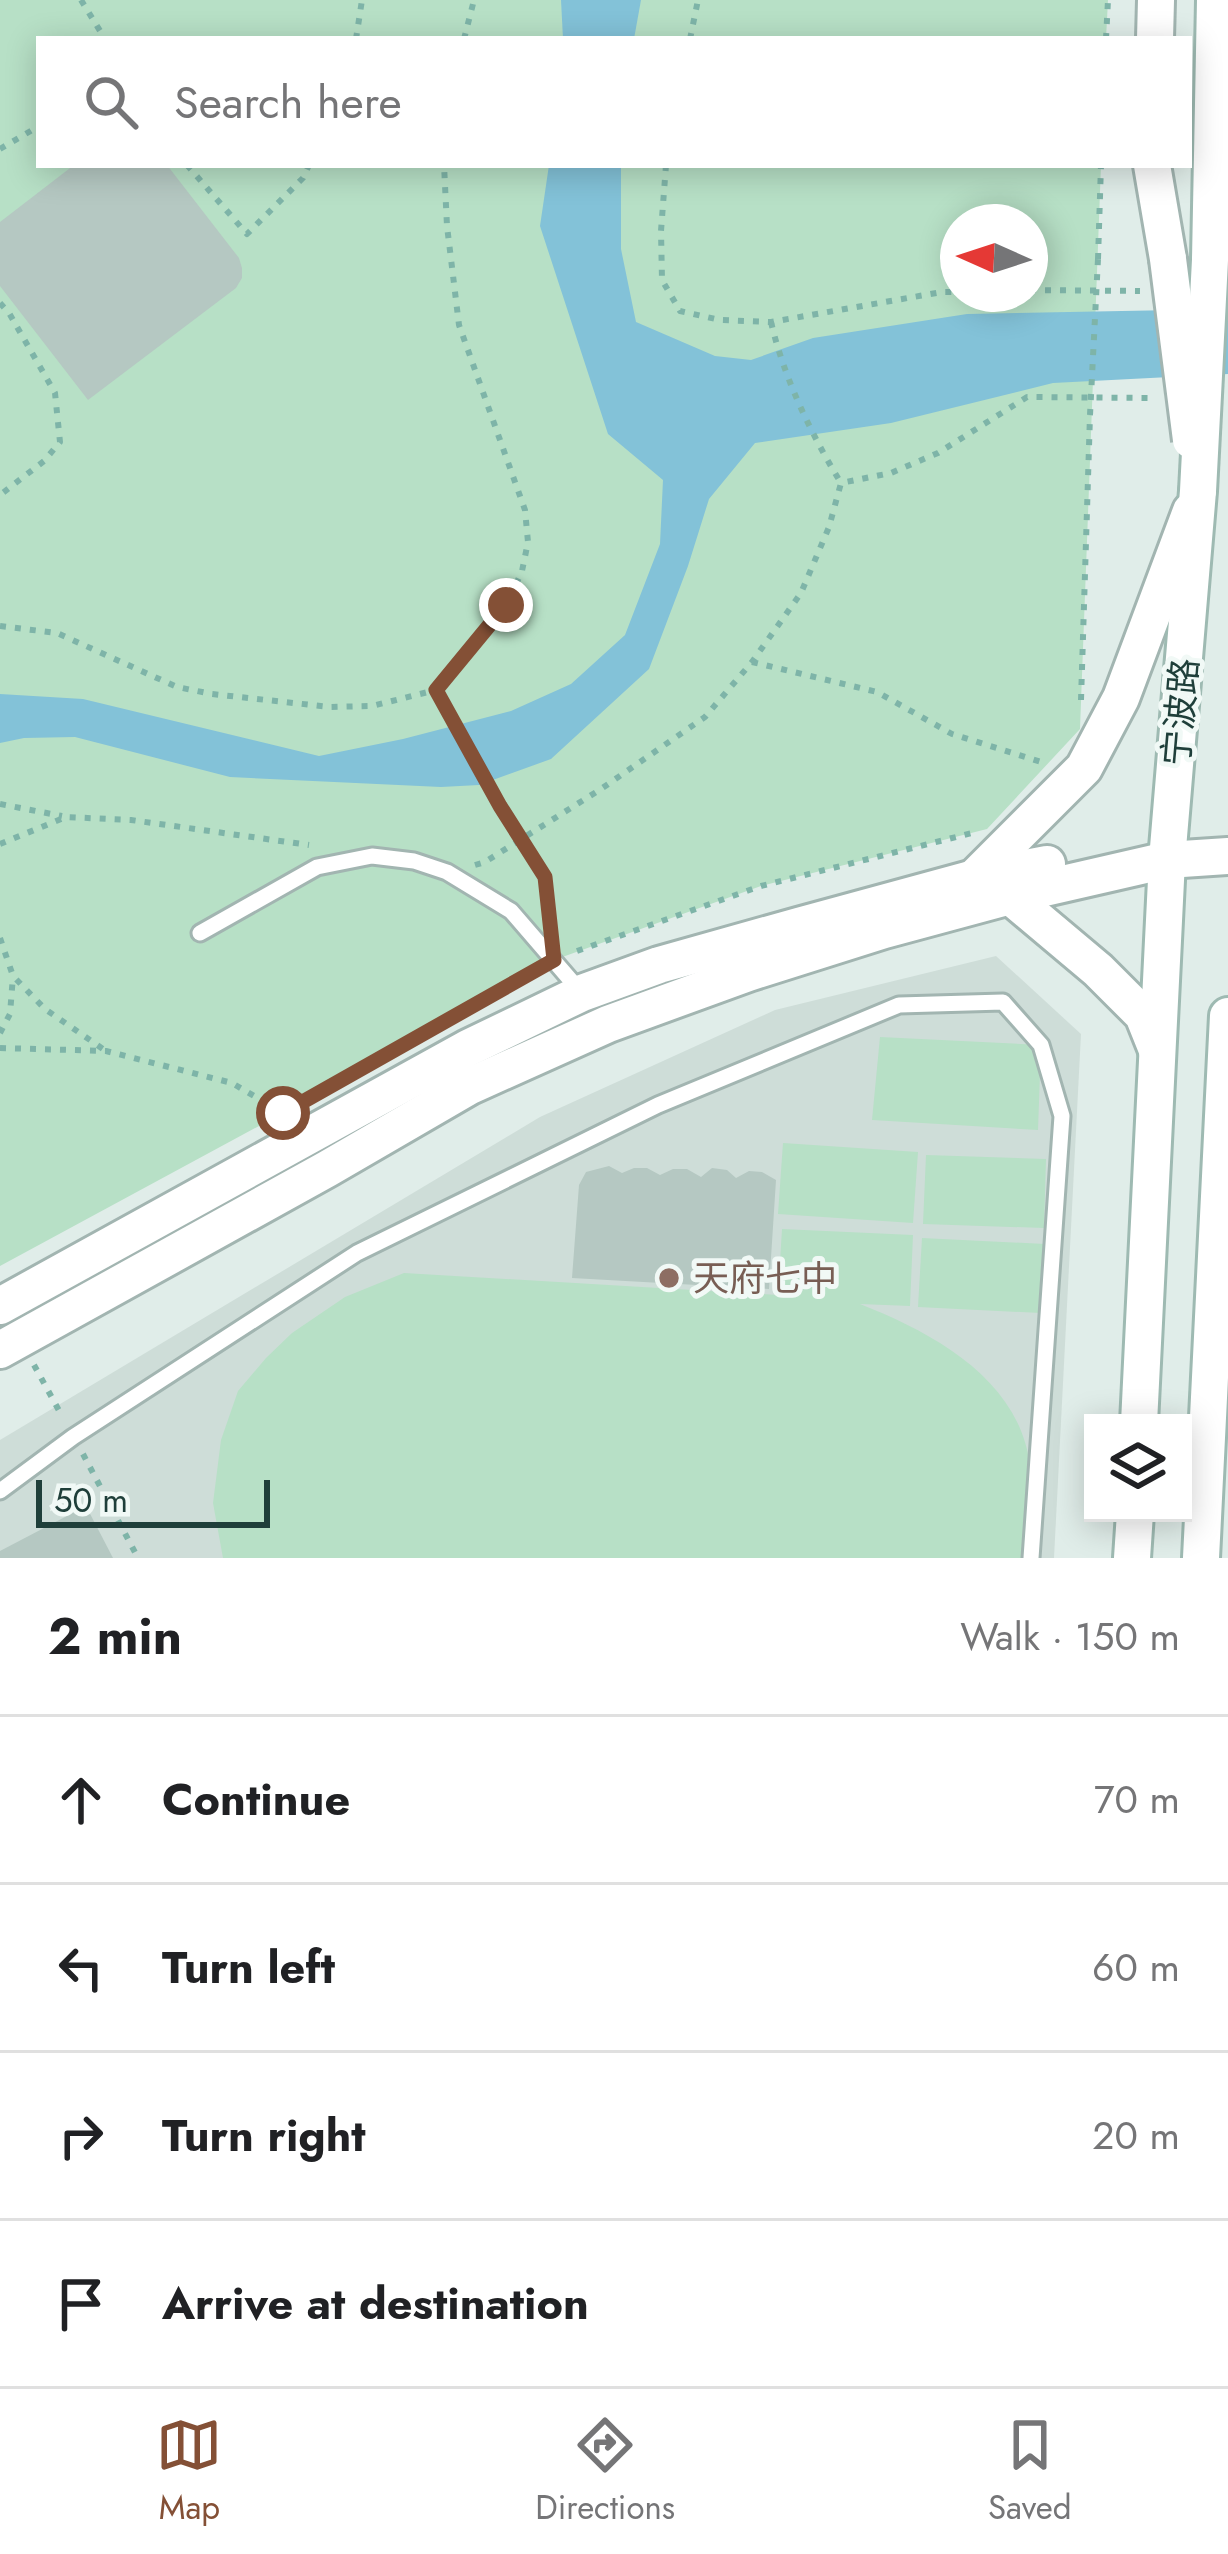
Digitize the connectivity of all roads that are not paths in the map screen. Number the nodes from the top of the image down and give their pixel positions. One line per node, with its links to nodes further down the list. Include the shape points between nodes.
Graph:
1 (1156, 0): 3 (street)
2 (1215, 0): 5 (street, 宁波路, bridge)
3 (1155, 36)
4 (1153, 168): 5 (street, bridge)
5 (1198, 491): 7 (street, 宁波路); 9 (street, via 1121,698 1084,768)
6 (1228, 834): 7 (street)
7 (1168, 850): 8 (street); 9 (street); 10 (street); 15 (street, 宁波路)
8 (1228, 856)
9 (974, 878): 12 (street)
10 (1010, 896): 15 (street, via 1143,1015); 17 (street, via 748,974 470,1085)
11 (200, 933): 12 (lane, via 317,867 372,856 414,861 511,911)
12 (582, 994): 16 (street, via 468,1048)
13 (1228, 1016): 14 (street)
14 (1228, 1029): 23 (street)
15 (1157, 1050): 18 (street, 宁波路)
16 (0, 1306)
17 (0, 1350)
18 (1139, 1414)
19 (0, 1492): 21 (lane, via 357,1252 658,1105 898,1005 1004,1002 1041,1045 1062,1116)
20 (1134, 1522): 22 (street)
21 (1031, 1558)
22 (1132, 1558)
23 (1201, 1558)

